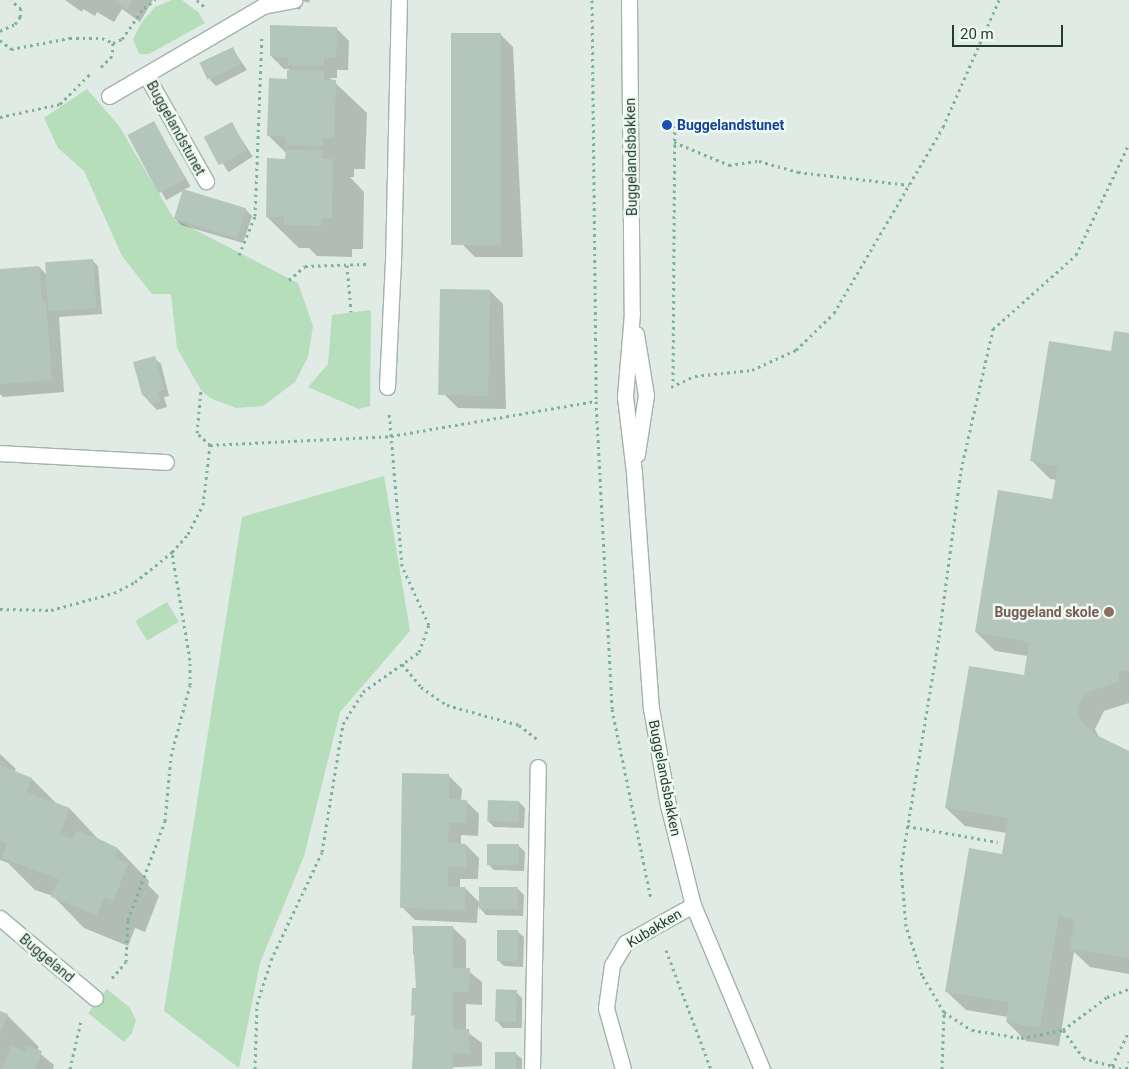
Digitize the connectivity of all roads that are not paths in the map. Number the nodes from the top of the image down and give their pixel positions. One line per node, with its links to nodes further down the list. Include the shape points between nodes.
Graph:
1 (294, 0): 4 (street, Buggelandstunet, via 263,6)
2 (399, 0): 8 (street)
3 (629, 0): 7 (street, Buggelandsbakken)
4 (146, 75): 5 (street, Buggelandstunet); 6 (street, Buggelandstunet)
5 (109, 96)
6 (206, 182)
7 (632, 313): 11 (street, Buggelandsbakken, via 625,396); 11 (street, Buggelandsbakken, via 646,395)
8 (387, 387)
9 (0, 453): 10 (street)
10 (166, 462)
11 (634, 473): 13 (street, Buggelandsbakken, via 651,708 668,805)
12 (538, 767): 16 (street)
13 (693, 905): 17 (street, Kubakken, via 624,944 612,965 606,1008); 18 (street, Buggelandsbakken)
14 (0, 918): 15 (street, Buggeland)
15 (95, 998)
16 (532, 1069)
17 (623, 1069)
18 (762, 1069)

